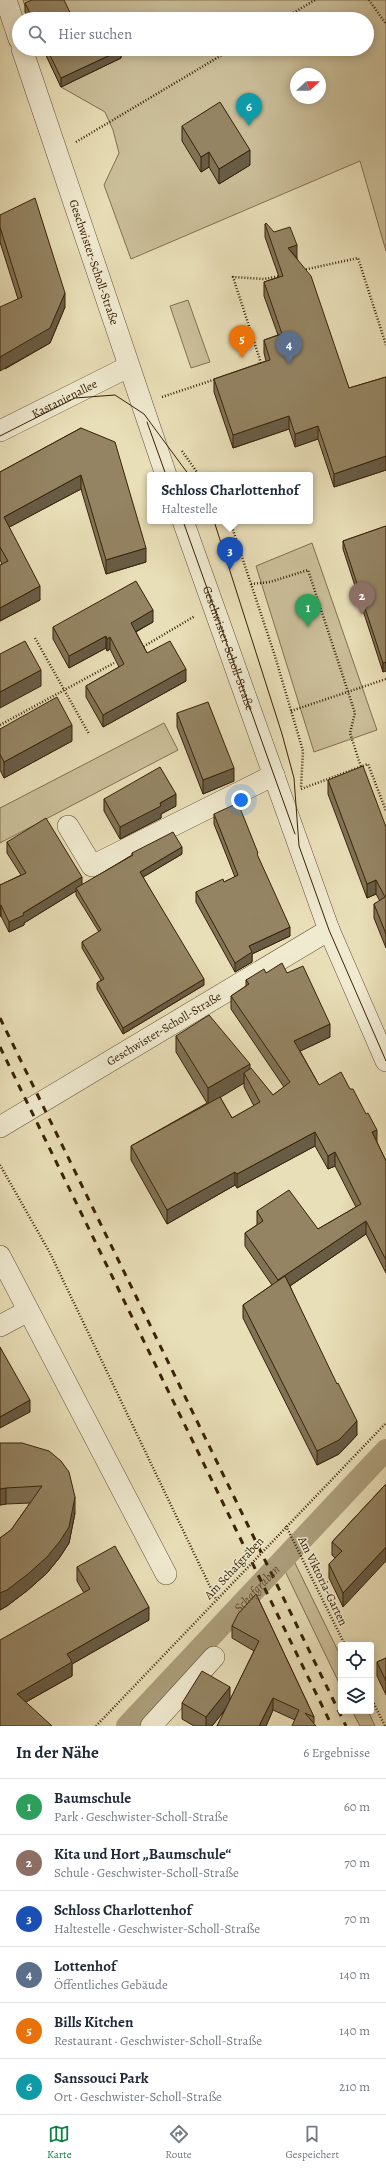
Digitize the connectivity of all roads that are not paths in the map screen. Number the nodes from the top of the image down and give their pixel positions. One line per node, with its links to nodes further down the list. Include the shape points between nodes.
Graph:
1 (6, 0): 2 (street)
2 (12, 18)
3 (24, 56): 4 (street, Geschwister-Scholl-Straße)
4 (128, 367): 5 (street, Kastanienallee); 6 (street, Geschwister-Scholl-Straße)
5 (0, 432)
6 (165, 472)
7 (184, 524): 8 (street, Geschwister-Scholl-Straße)
8 (274, 775): 9 (street, via 92,866); 10 (street, Geschwister-Scholl-Straße)
9 (68, 826)
10 (329, 930): 11 (street, Geschwister-Scholl-Straße); 12 (street, Geschwister-Scholl-Straße)
11 (386, 1061)
12 (0, 1127)
13 (0, 1256): 14 (street)
14 (28, 1311): 15 (street); 16 (street)
15 (0, 1326)
16 (166, 1574)
17 (214, 1657): 18 (street)
18 (151, 1726)

